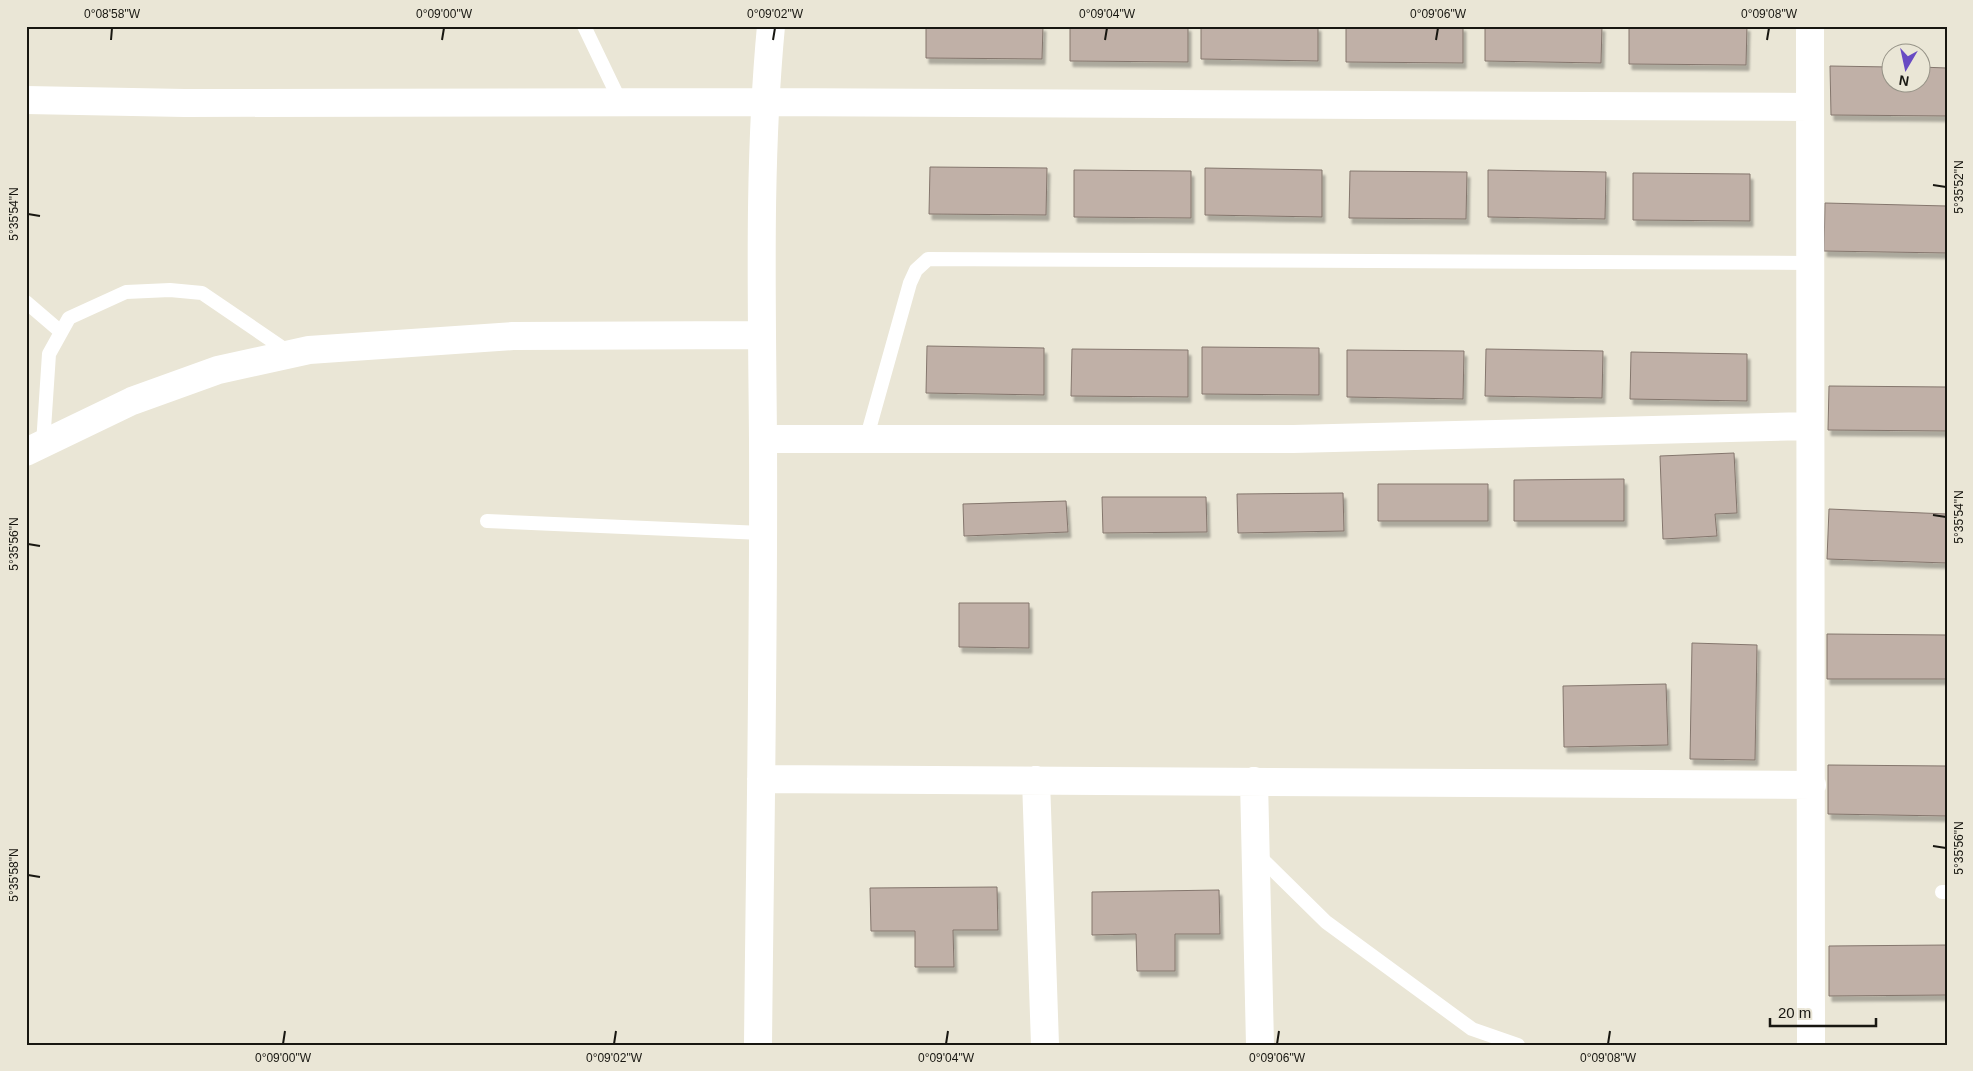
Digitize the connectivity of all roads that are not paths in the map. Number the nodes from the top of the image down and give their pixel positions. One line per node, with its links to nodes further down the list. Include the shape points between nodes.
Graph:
1 (584, 26): 6 (lane)
2 (771, 26): 5 (street)
3 (1810, 26): 7 (street)
4 (26, 100): 6 (street)
5 (764, 102): 6 (street); 7 (street); 11 (street)
6 (621, 103)
7 (1808, 107): 8 (street)
8 (1809, 263): 13 (street); 15 (lane, via 928,259 916,270 910,284)
9 (26, 302): 10 (lane)
10 (61, 332): 12 (lane, via 69,318 126,292 170,290 202,293); 16 (lane, via 49,354)
11 (760, 335): 12 (street, via 513,336 394,343); 14 (street)
12 (290, 354): 16 (street, via 218,370 132,401)
13 (1809, 426): 15 (street, via 1293,440); 22 (street)
14 (763, 439): 15 (street); 18 (street)
15 (866, 440)
16 (34, 448)
17 (487, 521): 18 (lane)
18 (762, 533): 19 (street)
19 (761, 779): 20 (street); 25 (street)
20 (1036, 780): 21 (street); 26 (street)
21 (1254, 781): 22 (street); 23 (street)
22 (1812, 785): 30 (street)
23 (1256, 853): 24 (lane, via 1326,922); 27 (street)
24 (1472, 1029): 28 (lane); 29 (lane)
25 (758, 1045)
26 (1045, 1045)
27 (1260, 1045)
28 (1476, 1045)
29 (1518, 1045)
30 (1811, 1045)

